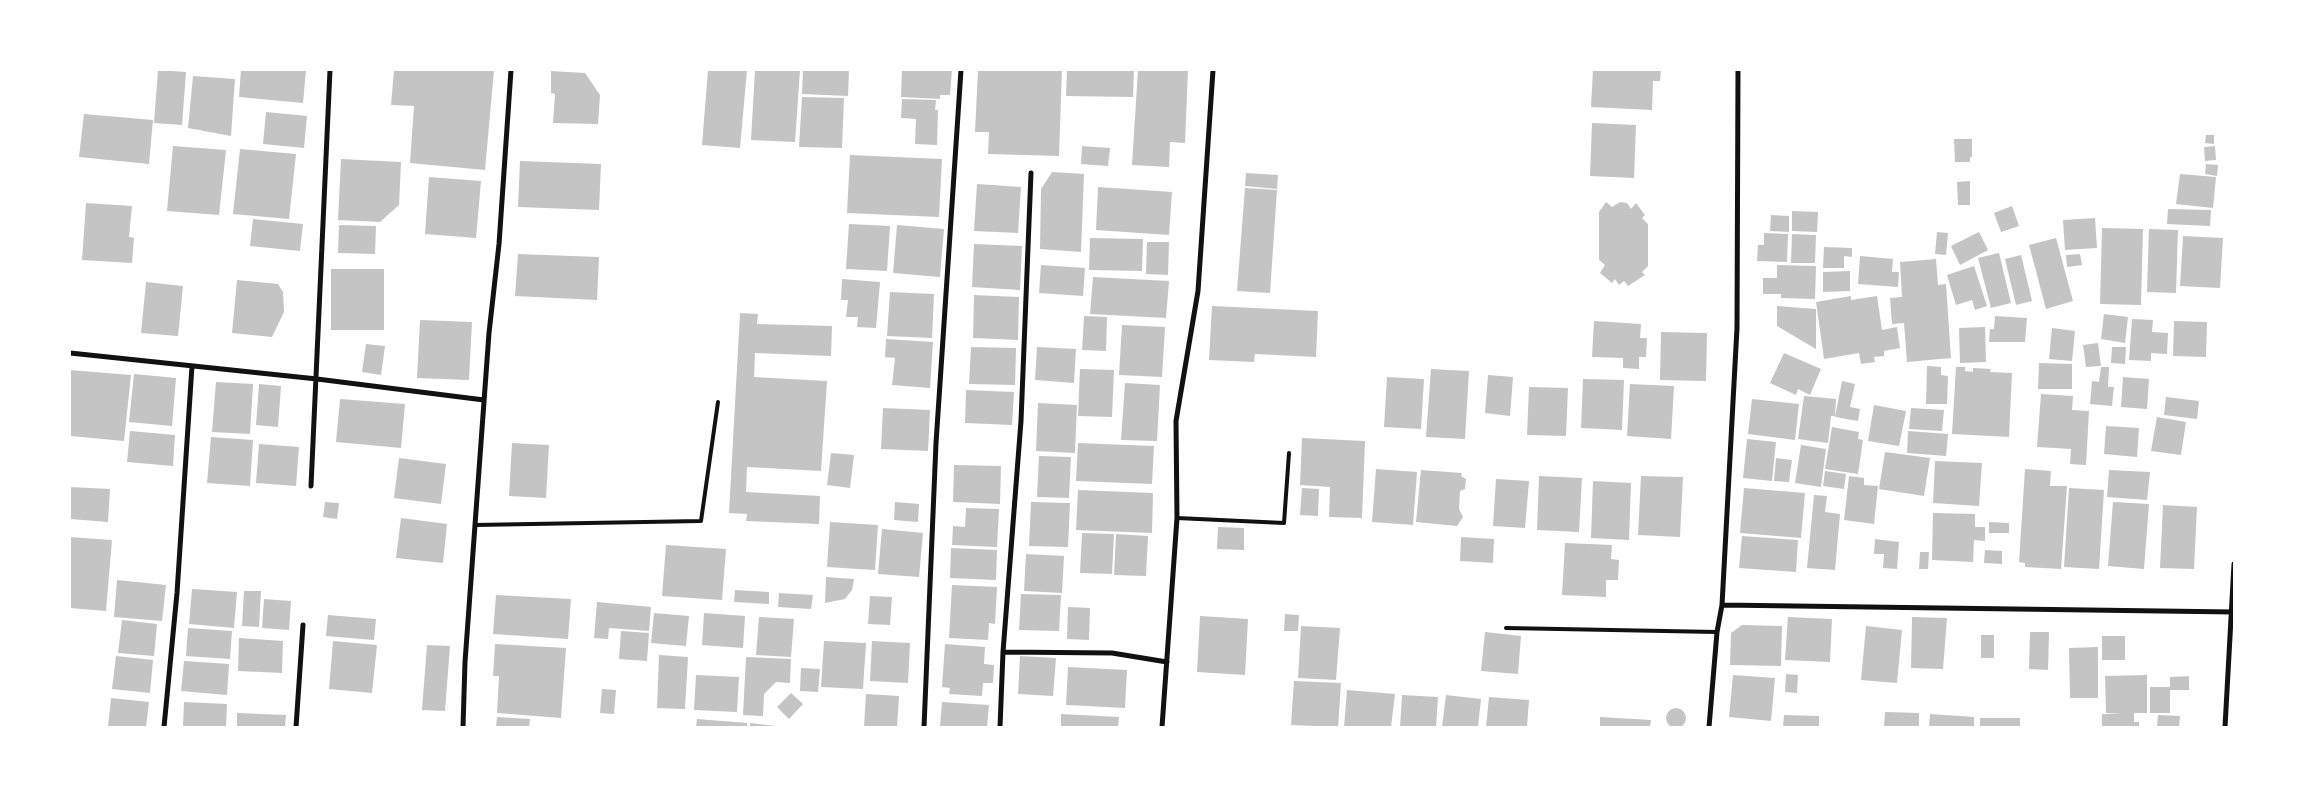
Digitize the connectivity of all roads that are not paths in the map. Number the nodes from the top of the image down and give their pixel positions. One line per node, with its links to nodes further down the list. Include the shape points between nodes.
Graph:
1 (330, 70): 9 (street)
2 (511, 70): 10 (street, via 500,244)
3 (961, 70): 27 (street, via 936,442)
4 (1213, 70): 14 (street, via 1198,291 1176,421)
5 (1738, 70): 17 (street, via 1737,328)
6 (1031, 173): 22 (street, via 1021,421)
7 (70, 353): 8 (street)
8 (192, 366): 9 (street); 24 (street, via 177,593)
9 (317, 379): 10 (street); 13 (street)
10 (484, 400): 15 (street)
11 (718, 402): 15 (lane, via 702,521)
12 (1289, 453): 14 (lane, via 1284,523)
13 (311, 486)
14 (1177, 518): 23 (street)
15 (475, 525): 26 (street)
16 (2234, 564): 18 (street)
17 (1722, 605): 18 (street); 21 (street)
18 (2233, 612): 31 (street)
19 (302, 626): 25 (street)
20 (1506, 628): 21 (lane)
21 (1717, 632): 30 (street)
22 (1003, 652): 23 (street, via 1112,653); 28 (street)
23 (1167, 662): 29 (street)
24 (164, 727)
25 (296, 727)
26 (463, 727)
27 (924, 727)
28 (1000, 727)
29 (1162, 727)
30 (1709, 727)
31 (2225, 727)

